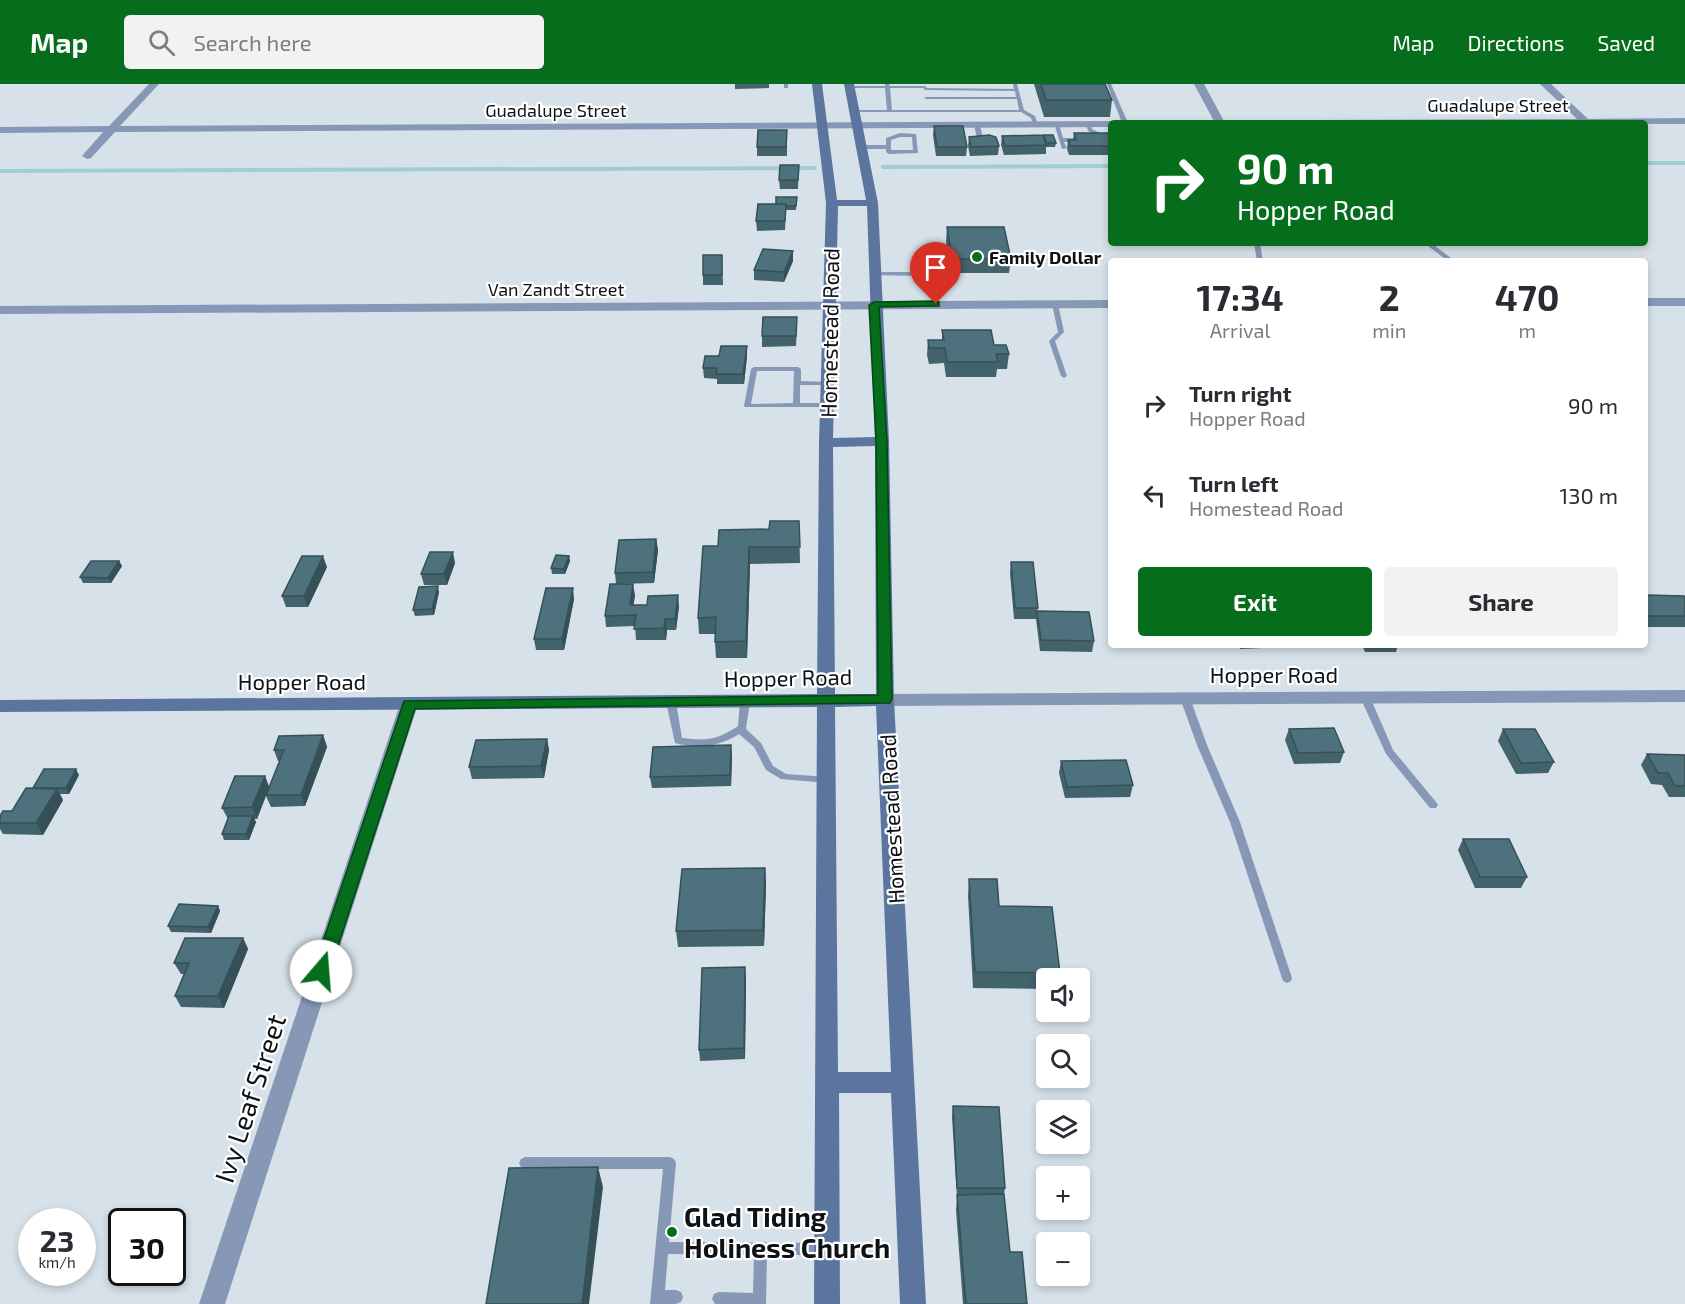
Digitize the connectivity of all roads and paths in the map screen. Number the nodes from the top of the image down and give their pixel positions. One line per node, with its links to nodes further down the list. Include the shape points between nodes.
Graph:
1 (154, 84): 29 (street)
2 (817, 84): 27 (main road, Homestead Road)
3 (1109, 84): 16 (lane)
4 (1199, 84): 17 (street)
5 (1545, 84): 18 (street)
6 (849, 85): 7 (lane); 12 (main road, Homestead Road)
7 (887, 85): 8 (lane); 13 (lane)
8 (924, 87): 9 (lane); 10 (lane)
9 (1015, 87): 11 (lane)
10 (926, 98): 11 (lane); 14 (lane)
11 (1018, 98): 15 (lane)
12 (854, 111): 13 (lane); 28 (main road, Homestead Road)
13 (890, 111): 14 (lane)
14 (928, 111): 15 (lane); 24 (lane)
15 (1022, 111): 26 (lane, via 1033,117)
16 (1124, 120)
17 (1218, 120)
18 (1584, 120)
19 (1648, 121): 20 (street, Guadalupe Street)
20 (1685, 121)
21 (1056, 124): 22 (street, Guadalupe Street); 26 (street, Guadalupe Street); 32 (lane)
22 (1088, 124): 23 (street, Guadalupe Street); 32 (lane, via 1101,140)
23 (1108, 124)
24 (929, 125): 25 (street, Guadalupe Street); 31 (street, Guadalupe Street)
25 (977, 125): 26 (street, Guadalupe Street); 33 (lane)
26 (1035, 125)
27 (823, 126): 28 (street, Guadalupe Street); 29 (street, Guadalupe Street); 38 (main road, Homestead Road)
28 (857, 126): 31 (street, Guadalupe Street); 34 (main road, Homestead Road)
29 (112, 129): 30 (street, Guadalupe Street); 37 (street)
30 (0, 130)
31 (907, 130): 35 (lane, via 888,139); 35 (lane, via 914,135 916,152 889,152)
32 (1061, 140): 36 (lane)
33 (981, 143)
34 (862, 147): 35 (lane); 39 (main road, Homestead Road)
35 (889, 147)
36 (1064, 148)
37 (87, 156)
38 (832, 203): 39 (main road); 48 (main road, Homestead Road)
39 (872, 203): 42 (main road, Homestead Road)
40 (1431, 246): 41 (lane)
41 (1448, 258)
42 (873, 274): 45 (lane, via 933,277); 49 (main road, Homestead Road)
43 (1648, 302): 44 (street)
44 (1685, 302)
45 (936, 304): 46 (street, Van Zandt Street); 49 (street, Van Zandt Street)
46 (1055, 304): 47 (street, Van Zandt Street); 51 (lane, via 1061,332 1052,341)
47 (1108, 304)
48 (828, 305): 49 (street, Van Zandt Street); 50 (street, Van Zandt Street); 52 (main road, Homestead Road)
49 (874, 305): 56 (main road, Homestead Road)
50 (0, 309)
51 (1064, 376)
52 (827, 382): 53 (lane); 55 (main road, Homestead Road)
53 (797, 383): 54 (lane); 54 (lane, via 798,369 754,369 747,406)
54 (796, 405): 55 (lane)
55 (827, 405): 57 (main road, Homestead Road)
56 (882, 441): 57 (main road); 61 (main road, Homestead Road)
57 (826, 443): 62 (main road, Homestead Road)
58 (1685, 696): 59 (street, Hopper Road)
59 (1365, 697): 60 (street, Hopper Road); 69 (lane, via 1389,752)
60 (1185, 698): 61 (street, Hopper Road); 70 (lane, via 1235,822)
61 (885, 699): 62 (main road, Hopper Road); 71 (main road, Homestead Road)
62 (828, 700): 63 (main road, Hopper Road); 68 (main road, Homestead Road)
63 (745, 701): 64 (main road, Hopper Road); 67 (lane)
64 (671, 702): 65 (main road, Hopper Road); 67 (lane, via 678,741 707,745 725,740)
65 (409, 704): 66 (main road, Hopper Road); 81 (street, Ivy Leaf Street)
66 (0, 706)
67 (740, 729): 68 (lane, via 758,746 769,768 784,777)
68 (828, 780): 72 (main road, Homestead Road)
69 (1433, 805)
70 (1287, 978)
71 (903, 1082): 72 (main road); 83 (main road, Homestead Road)
72 (827, 1083): 76 (main road, Homestead Road)
73 (525, 1163): 74 (lane, via 670,1163)
74 (662, 1248): 75 (lane); 79 (lane)
75 (761, 1249): 76 (lane); 80 (lane)
76 (827, 1249): 82 (main road, Homestead Road)
77 (676, 1297): 79 (lane)
78 (719, 1299): 80 (lane)
79 (657, 1300)
80 (759, 1302)
81 (212, 1304)
82 (827, 1304)
83 (913, 1304)

